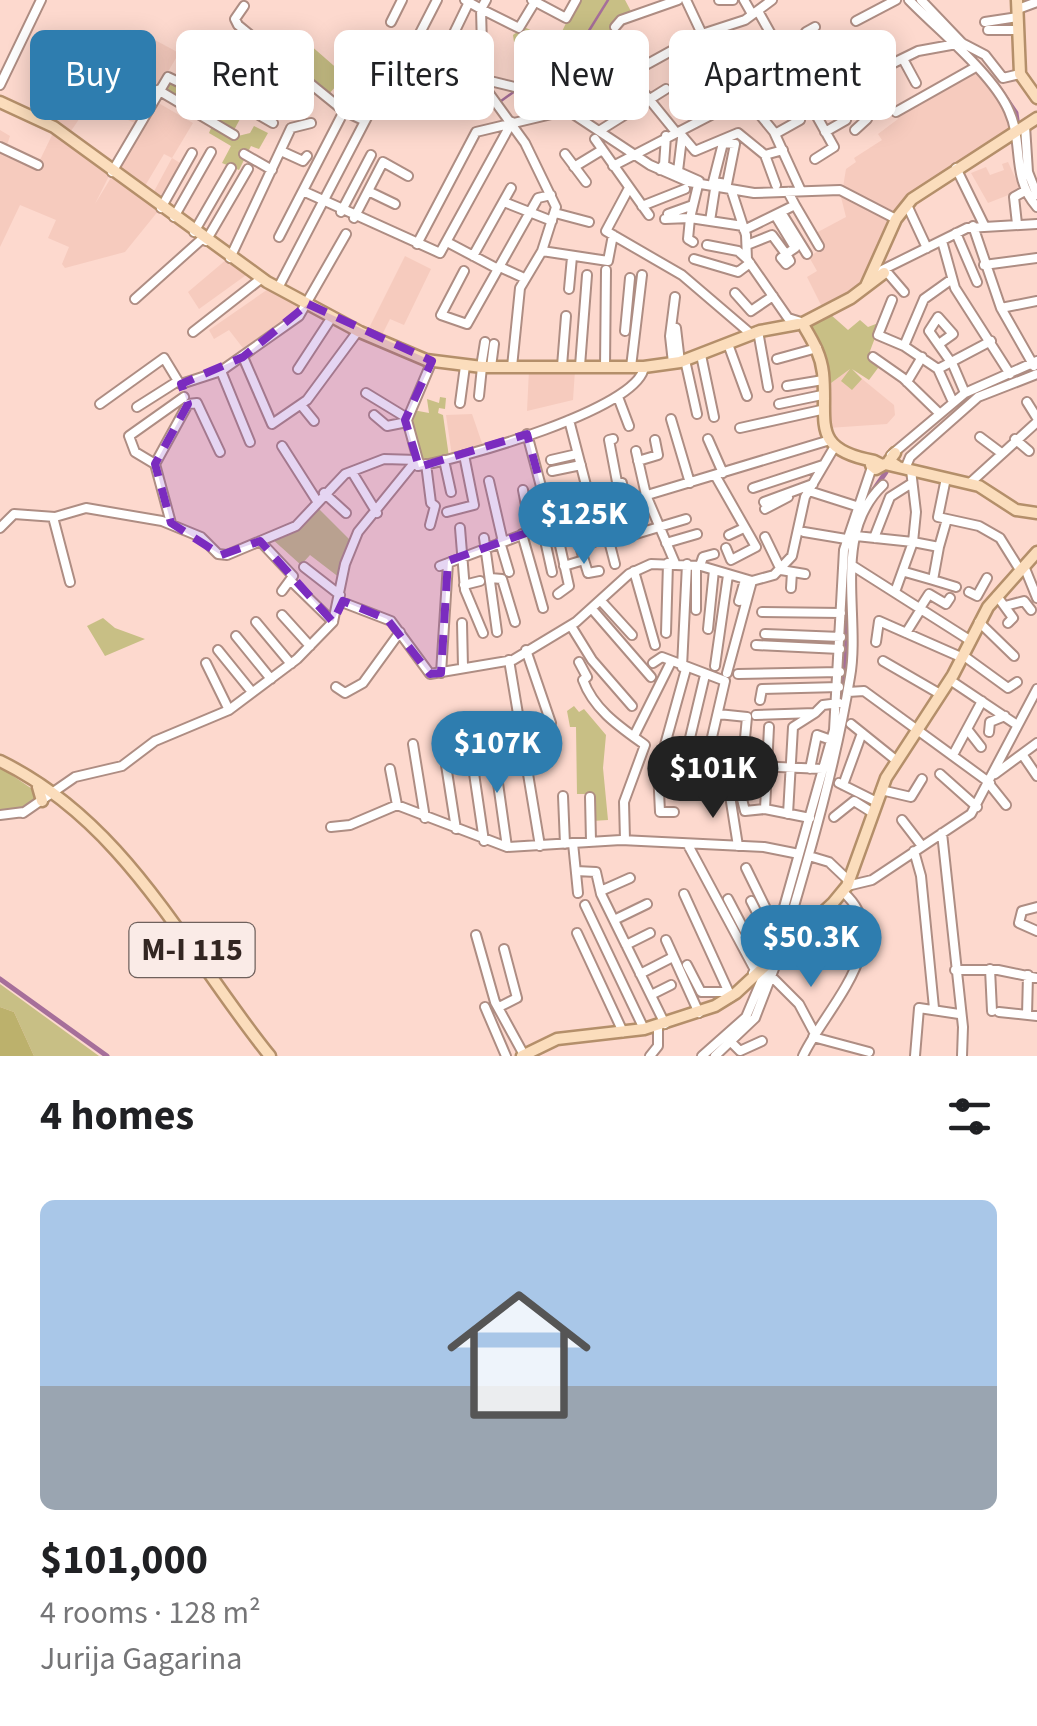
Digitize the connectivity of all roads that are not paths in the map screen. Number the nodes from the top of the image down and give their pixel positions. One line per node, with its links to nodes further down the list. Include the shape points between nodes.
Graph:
1 (41, 0): 36 (street)
2 (402, 0): 22 (street)
3 (437, 0): 25 (street)
4 (535, 0): 5 (street, via 566,18); 17 (street, via 520,28)
5 (576, 0)
6 (678, 0): 24 (street)
7 (686, 0): 28 (street)
8 (719, 0): 9 (street)
9 (733, 0)
10 (744, 0): 20 (street)
11 (772, 0): 20 (street)
12 (896, 0): 21 (street)
13 (908, 0): 33 (street)
14 (920, 0): 33 (street)
15 (467, 1): 17 (street); 26 (street)
16 (1037, 2): 19 (street)
17 (483, 4): 27 (street)
18 (244, 6): 49 (street, via 238,25)
19 (1017, 9): 32 (main road); 32 (street, via 986,26)
20 (755, 13): 29 (street); 30 (street)
21 (856, 21)
22 (391, 22)
23 (815, 26): 31 (street)
24 (615, 27)
25 (422, 30)
26 (456, 30)
27 (483, 30)
28 (700, 30)
29 (712, 30)
30 (768, 30)
31 (809, 30)
32 (1018, 30): 39 (main road)
33 (958, 45): 35 (street, via 933,46); 38 (street); 39 (street, via 985,55 1003,78)
34 (0, 57): 36 (street)
35 (903, 59): 37 (street); 40 (street)
36 (11, 62): 41 (street)
37 (896, 63)
38 (974, 68): 50 (street); 66 (street)
39 (1020, 74): 44 (main road)
40 (916, 83)
41 (0, 85)
42 (666, 89): 46 (street)
43 (158, 90): 63 (street, via 166,78 187,86 202,82); 71 (street); 96 (street)
44 (1035, 93)
45 (494, 97): 65 (street)
46 (649, 98)
47 (649, 99): 69 (street)
48 (0, 102): 96 (main road, via 46,122)
49 (334, 103)
50 (896, 112)
51 (1037, 118): 66 (main road)
52 (339, 120): 106 (street)
53 (520, 120): 65 (street)
54 (579, 120): 72 (street)
55 (618, 120): 72 (street)
56 (706, 120): 69 (street)
57 (764, 120): 70 (street)
58 (800, 120): 70 (street)
59 (820, 120): 68 (street)
60 (846, 120): 68 (street)
61 (866, 120): 67 (street)
62 (365, 121): 113 (street)
63 (273, 122)
64 (311, 122): 75 (street, via 290,128)
65 (512, 122): 112 (street); 146 (street); 148 (street, via 476,132)
66 (1021, 129): 92 (main road); 109 (street); 111 (street)
67 (855, 130)
68 (825, 132): 86 (street, via 834,149)
69 (679, 134): 73 (street); 84 (street, via 697,151 742,133); 95 (street)
70 (775, 134): 77 (street)
71 (234, 135)
72 (597, 135): 76 (street); 82 (street)
73 (666, 136): 82 (street); 91 (street)
74 (0, 147): 87 (street)
75 (281, 150): 85 (street, via 304,161); 94 (street)
76 (602, 150): 88 (street); 89 (street)
77 (784, 150): 84 (street); 108 (street)
78 (211, 152): 126 (street)
79 (192, 153): 120 (street)
80 (244, 154): 94 (street)
81 (565, 154): 89 (street)
82 (634, 154): 88 (street); 91 (street)
83 (371, 155): 122 (street)
84 (765, 155): 100 (street)
85 (307, 156)
86 (815, 159)
87 (38, 164)
88 (613, 166): 102 (street)
89 (574, 167): 98 (street)
90 (230, 168): 143 (street)
91 (662, 168): 95 (street); 99 (street)
92 (956, 168): 118 (main road); 137 (street)
93 (248, 169): 143 (street)
94 (272, 170): 157 (street)
95 (678, 170): 99 (street, via 696,177)
96 (112, 172): 120 (main road)
97 (408, 176): 107 (street, via 383,162)
98 (586, 182)
99 (698, 185): 103 (street); 116 (street)
100 (776, 185)
101 (510, 188): 114 (street)
102 (629, 188): 119 (street); 142 (street, via 605,228)
103 (715, 189): 104 (street); 131 (street)
104 (729, 189): 104 (street, via 713,182 722,143 735,144); 110 (street); 138 (street)
105 (685, 190): 119 (street)
106 (303, 191): 113 (street); 144 (street)
107 (368, 191): 115 (street); 127 (street)
108 (801, 191): 110 (street); 130 (street, via 850,192)
109 (1025, 191): 121 (street); 134 (street, via 1014,198)
110 (788, 192): 117 (street)
111 (1037, 195)
112 (551, 196): 123 (street, via 539,196); 128 (street)
113 (323, 202): 122 (street); 173 (street)
114 (504, 202): 123 (street); 155 (street)
115 (395, 204)
116 (694, 204): 129 (street); 129 (street, via 666,217)
117 (795, 204): 124 (street); 133 (street)
118 (906, 205): 130 (main road); 152 (street)
119 (642, 206): 125 (street)
120 (161, 208): 126 (main road)
121 (1037, 208)
122 (341, 212): 127 (street)
123 (530, 212): 128 (street); 163 (street)
124 (778, 213): 138 (street); 139 (street); 150 (street, via 795,248 786,254 772,234)
125 (649, 215)
126 (174, 217): 143 (main road)
127 (354, 218): 148 (street)
128 (553, 218): 132 (street); 153 (street)
129 (690, 218): 131 (street); 147 (street)
130 (896, 219): 165 (main road)
131 (710, 221): 138 (street)
132 (589, 222)
133 (806, 222): 139 (street); 151 (street)
134 (1017, 224): 135 (street); 137 (street)
135 (1037, 224)
136 (973, 226): 137 (street); 140 (street); 161 (street)
137 (984, 226)
138 (744, 228): 150 (street)
139 (792, 230): 154 (street)
140 (956, 233): 145 (street); 172 (street)
141 (346, 234): 184 (street)
142 (612, 235): 162 (street); 193 (street, via 682,275)
143 (201, 237): 157 (main road); 179 (street)
144 (279, 237)
145 (942, 240): 152 (street); 171 (street)
146 (447, 242): 148 (street, via 440,254); 155 (street)
147 (693, 242)
148 (417, 244)
149 (707, 245): 160 (street, via 738,250)
150 (747, 245): 160 (street)
151 (819, 246)
152 (927, 248): 165 (street)
153 (542, 251): 156 (street); 169 (street)
154 (807, 254)
155 (474, 256): 163 (street)
156 (572, 257): 162 (street); 174 (street)
157 (230, 258): 168 (main road)
158 (694, 258): 160 (street, via 738,272)
159 (1037, 258): 161 (street)
160 (748, 261): 178 (street)
161 (984, 265): 185 (street)
162 (607, 266): 211 (street)
163 (499, 268): 164 (street, via 469,324 441,315); 169 (street)
164 (464, 271)
165 (881, 271): 175 (street); 188 (main road)
166 (587, 275): 210 (street)
167 (642, 275): 183 (street)
168 (262, 278): 173 (main road); 191 (street)
169 (524, 278): 213 (street)
170 (630, 278): 180 (street)
171 (952, 279): 194 (street); 199 (street, via 924,299)
172 (977, 282)
173 (278, 288): 184 (main road)
174 (569, 288)
175 (904, 292)
176 (735, 293): 178 (street, via 750,311)
177 (676, 296): 206 (street, via 670,336)
178 (773, 296): 188 (street)
179 (135, 299)
180 (628, 300): 183 (street); 192 (street)
181 (892, 300): 199 (street, via 878,335)
182 (1037, 301): 185 (street)
183 (639, 302): 214 (street)
184 (308, 304): 187 (main road); 201 (street)
185 (1001, 308): 216 (street)
186 (566, 316): 209 (street)
187 (332, 317): 190 (main road); 217 (street)
188 (797, 325): 193 (main road); 197 (main road)
189 (676, 328): 206 (street)
190 (358, 331): 205 (main road); 238 (street)
191 (193, 332)
192 (625, 332)
193 (754, 333): 196 (main road); 225 (street)
194 (991, 341): 207 (street); 220 (street)
195 (489, 343): 212 (street)
196 (728, 344): 200 (main road); 230 (street)
197 (814, 344): 204 (street); 221 (main road)
198 (939, 344): 207 (street)
199 (904, 346): 203 (street)
200 (701, 355): 206 (main road); 244 (street)
201 (243, 357): 219 (street); 238 (street, via 271,424)
202 (873, 357): 223 (street)
203 (922, 357): 218 (street); 223 (street)
204 (777, 359)
205 (432, 361): 208 (main road); 246 (street)
206 (679, 362): 215 (main road); 242 (street)
207 (951, 362): 218 (street); 227 (street)
208 (464, 366): 212 (main road); 236 (street)
209 (562, 366): 210 (main road); 213 (main road)
210 (580, 366): 211 (main road)
211 (605, 366): 214 (main road)
212 (485, 367): 213 (main road); 229 (street)
213 (512, 367)
214 (631, 367): 215 (main road)
215 (644, 367): 231 (street, via 638,384)
216 (1036, 367): 220 (street); 272 (street, via 966,404 910,457)
217 (298, 369)
218 (938, 369): 233 (street)
219 (221, 371): 222 (street); 258 (street)
220 (1010, 374): 227 (street)
221 (824, 380): 224 (street); 228 (main road)
222 (179, 382): 232 (street); 235 (street, via 164,358); 239 (street)
223 (907, 382): 241 (street)
224 (788, 386)
225 (768, 387)
226 (366, 392): 246 (street)
227 (965, 393): 233 (street)
228 (822, 395): 237 (street); 240 (main road)
229 (479, 396)
230 (747, 396)
231 (618, 397): 247 (street); 250 (street)
232 (186, 401): 262 (street, via 197,403); 269 (street); 269 (street, via 130,436 135,452)
233 (953, 402): 241 (street)
234 (1027, 402): 248 (street)
235 (100, 404)
236 (460, 404)
237 (779, 404)
238 (301, 405): 249 (street)
239 (138, 407)
240 (821, 410): 251 (street); 259 (main road)
241 (939, 413): 272 (street)
242 (697, 414)
243 (374, 415): 246 (street, via 387,426)
244 (714, 416)
245 (671, 419): 278 (street)
246 (407, 420): 268 (street)
247 (568, 420): 252 (street); 264 (street)
248 (1037, 420): 254 (street)
249 (314, 421)
250 (629, 426)
251 (740, 428)
252 (527, 434): 265 (street); 301 (street)
253 (980, 437): 263 (street)
254 (1015, 438): 261 (street); 263 (street)
255 (612, 439): 288 (street)
256 (708, 439): 275 (street)
257 (656, 440): 286 (street, via 658,456 637,456)
258 (250, 442)
259 (832, 443): 270 (street); 272 (main road); 275 (street)
260 (282, 446): 287 (street)
261 (1030, 451)
262 (220, 452)
263 (1000, 452): 279 (street)
264 (578, 454): 267 (street); 271 (street)
265 (464, 455): 266 (street); 291 (street, via 474,505)
266 (444, 460): 268 (street); 284 (street)
267 (551, 460)
268 (416, 462): 274 (street, via 384,459); 295 (street); 300 (street, via 435,506)
269 (155, 464): 299 (street)
270 (823, 464): 281 (street); 282 (street)
271 (580, 465): 273 (street); 292 (street)
272 (888, 465): 276 (main road); 290 (street, via 866,484); 313 (street, via 890,497); 318 (street, via 916,512)
273 (552, 471)
274 (352, 472): 285 (street); 295 (street)
275 (719, 474): 278 (street); 305 (street)
276 (946, 478): 279 (main road); 297 (street, via 937,515)
277 (489, 481): 316 (street)
278 (690, 484): 286 (street)
279 (970, 484): 293 (main road, via 1016,510)
280 (884, 485): 310 (street)
281 (752, 488)
282 (810, 489): 289 (street); 290 (street); 333 (street, via 796,546)
283 (523, 490): 306 (street)
284 (450, 492)
285 (324, 493): 287 (street); 294 (street)
286 (647, 497): 288 (street); 302 (street)
287 (317, 501): 315 (street, via 299,524)
288 (625, 504): 292 (street)
289 (765, 505)
290 (856, 506): 312 (street)
291 (447, 512)
292 (594, 512): 301 (street); 324 (street, via 594,542 580,546); 327 (street)
293 (1037, 512)
294 (346, 513)
295 (377, 513): 355 (street, via 353,540)
296 (52, 516): 299 (street, via 86,508); 303 (street, via 19,514); 346 (street)
297 (946, 519): 320 (street); 325 (street, via 979,526)
298 (686, 520): 302 (street)
299 (171, 523): 315 (street, via 220,555)
300 (430, 525)
301 (549, 525): 306 (street); 329 (street); 337 (street)
302 (660, 527): 314 (street); 317 (street)
303 (0, 528)
304 (460, 528): 323 (street)
305 (744, 528): 309 (street); 321 (street, via 756,548 731,560)
306 (527, 532): 316 (street); 361 (street)
307 (804, 532): 312 (street)
308 (696, 534): 317 (street)
309 (729, 535)
310 (856, 536): 313 (street); 330 (street)
311 (764, 537): 333 (street)
312 (846, 538): 367 (street)
313 (874, 538): 318 (street)
314 (619, 539)
315 (260, 541): 345 (street, via 292,574)
316 (502, 542): 319 (street); 336 (street)
317 (666, 542): 326 (street)
318 (913, 542): 320 (street); 339 (street)
319 (484, 543): 323 (street); 342 (street)
320 (939, 547): 344 (street)
321 (726, 548)
322 (714, 554): 328 (street)
323 (461, 557): 347 (street); 409 (street, via 444,564)
324 (584, 560): 329 (street); 334 (street, via 588,572)
325 (1030, 561): 354 (main road); 357 (street)
326 (672, 563): 328 (street); 335 (street); 381 (street)
327 (615, 564)
328 (694, 565): 332 (street); 364 (street); 407 (street)
329 (564, 566): 353 (street, via 568,586)
330 (852, 566): 351 (street); 418 (street)
331 (304, 567): 355 (street)
332 (714, 570): 341 (street); 376 (street)
333 (780, 570): 338 (street); 343 (street)
334 (599, 571)
335 (634, 571): 358 (street); 388 (street)
336 (509, 572)
337 (552, 572)
338 (792, 572): 340 (street); 348 (street)
339 (905, 572): 344 (street); 351 (street)
340 (805, 574)
341 (728, 575): 343 (street); 405 (street)
342 (485, 580): 347 (street); 371 (street, via 502,579); 378 (street)
343 (748, 580): 359 (street); 412 (street)
344 (933, 580): 349 (street)
345 (290, 581): 350 (street); 370 (street)
346 (70, 582)
347 (464, 586): 380 (street)
348 (791, 588)
349 (956, 588)
350 (282, 591)
351 (895, 592): 362 (street)
352 (970, 592): 354 (street, via 976,596 985,581)
353 (558, 594)
354 (998, 595): 360 (street); 372 (main road)
355 (339, 598): 370 (street); 377 (street, via 386,618)
356 (950, 598): 362 (street, via 946,604 929,594)
357 (1037, 598)
358 (601, 601): 363 (street); 383 (street)
359 (740, 601)
360 (1005, 606): 365 (street, via 1024,601); 374 (street)
361 (544, 608)
362 (920, 608): 379 (street); 386 (street)
363 (592, 610): 375 (street); 413 (street)
364 (696, 610)
365 (1031, 610)
366 (762, 612): 367 (street)
367 (841, 613): 385 (street)
368 (282, 615): 390 (street)
369 (256, 622): 403 (street)
370 (333, 622): 390 (street)
371 (515, 622)
372 (979, 622): 386 (main road); 391 (street)
373 (462, 623): 406 (street)
374 (1008, 623)
375 (571, 626): 394 (street); 425 (street)
376 (708, 629)
377 (400, 632): 409 (street, via 426,670); 417 (street, via 357,689)
378 (497, 632)
379 (906, 633): 387 (street, via 878,621); 397 (street)
380 (483, 634)
381 (666, 634)
382 (765, 634): 385 (street)
383 (632, 635)
384 (236, 636): 414 (street)
385 (840, 638): 392 (street)
386 (971, 641): 397 (main road)
387 (876, 642)
388 (654, 645)
389 (756, 645): 392 (street)
390 (310, 646): 403 (street)
391 (1004, 646): 395 (street); 396 (street)
392 (840, 649): 408 (street)
393 (218, 650): 420 (street)
394 (526, 650): 398 (street); 431 (street)
395 (995, 651)
396 (1014, 656)
397 (963, 657): 415 (main road); 416 (street, via 1008,688)
398 (508, 660): 406 (street); 490 (street)
399 (883, 661): 421 (street)
400 (579, 662): 439 (street, via 588,695)
401 (654, 662): 404 (street, via 662,657)
402 (206, 664): 426 (street)
403 (291, 664): 414 (street)
404 (670, 664): 407 (street); 439 (street)
405 (715, 666)
406 (464, 667): 409 (street)
407 (684, 668): 411 (street); 475 (street, via 658,770 660,812)
408 (840, 672): 410 (street); 418 (street)
409 (441, 673)
410 (738, 674)
411 (705, 675): 412 (street); 451 (street, via 684,762)
412 (725, 676): 428 (street)
413 (651, 677)
414 (271, 678): 420 (street)
415 (950, 680): 421 (main road); 423 (street)
416 (1018, 682)
417 (336, 688)
418 (844, 690): 422 (street, via 762,690); 424 (street); 435 (street, via 864,692); 463 (street)
419 (1037, 690): 433 (street)
420 (252, 692): 426 (street)
421 (940, 694): 435 (main road)
422 (760, 700)
423 (982, 701): 430 (street); 436 (street)
424 (838, 703): 427 (street); 440 (street)
425 (632, 706)
426 (230, 710): 467 (street, via 155,741 126,765 82,774)
427 (814, 713): 429 (street); 455 (street, via 793,727)
428 (718, 714): 451 (street); 453 (street, via 747,716)
429 (756, 715)
430 (1004, 716): 433 (street); 437 (street, via 990,722)
431 (551, 723)
432 (851, 724): 438 (street)
433 (1017, 725): 460 (street)
434 (770, 727): 454 (street)
435 (919, 727): 445 (street); 449 (main road)
436 (967, 729): 443 (street); 445 (street)
437 (990, 732)
438 (862, 733): 449 (street); 465 (street)
439 (634, 736): 485 (street, via 646,744 624,802)
440 (831, 740): 456 (street, via 817,734); 458 (street)
441 (1037, 743): 446 (street)
442 (413, 744): 479 (street)
443 (981, 747)
444 (472, 753): 486 (street)
445 (954, 754): 464 (street)
446 (1022, 754): 460 (street); 461 (street)
447 (494, 755): 492 (street)
448 (453, 756): 483 (street, via 446,760)
449 (897, 761): 466 (main road)
450 (0, 763): 467 (main road, M-I 115)
451 (706, 763): 452 (street)
452 (725, 764): 453 (street); 491 (street)
453 (742, 764): 454 (street); 474 (street, via 744,810)
454 (767, 766): 455 (street); 474 (street)
455 (790, 768): 456 (street); 476 (street)
456 (810, 768): 458 (street)
457 (390, 769): 470 (street)
458 (823, 769): 480 (street)
459 (940, 774): 473 (street)
460 (995, 774): 464 (street)
461 (1037, 776)
462 (922, 778): 466 (street, via 911,798)
463 (830, 779): 465 (street); 494 (street)
464 (990, 784): 471 (street); 473 (street)
465 (843, 785): 472 (street)
466 (882, 790): 472 (main road)
467 (53, 794): 477 (street, via 23,812); 548 (main road, M-I 115, via 113,846)
468 (563, 796): 488 (street)
469 (590, 796): 487 (street)
470 (397, 805): 479 (street); 482 (street, via 350,826)
471 (1006, 805)
472 (875, 807): 478 (street, via 854,801); 498 (main road)
473 (977, 808): 484 (street)
474 (766, 809): 476 (street)
475 (674, 812)
476 (788, 814): 480 (street)
477 (0, 815)
478 (834, 816)
479 (425, 818): 483 (street)
480 (810, 818): 494 (street)
481 (902, 820): 493 (street)
482 (331, 826)
483 (456, 830): 486 (street)
484 (942, 833): 493 (street); 525 (street)
485 (625, 840): 487 (street); 489 (street)
486 (484, 841): 492 (street)
487 (591, 841): 488 (street)
488 (569, 843): 490 (street); 496 (street)
489 (688, 844): 491 (street); 527 (street)
490 (540, 846): 492 (street)
491 (738, 846): 494 (street)
492 (507, 847)
493 (918, 849): 498 (street, via 872,880); 535 (street)
494 (804, 855): 498 (street, via 835,866); 514 (street)
495 (746, 868): 514 (street)
496 (576, 872): 499 (street, via 596,872); 500 (street)
497 (630, 878): 499 (street)
498 (846, 886): 514 (main road); 515 (street, via 858,909)
499 (603, 890): 507 (street)
500 (578, 893)
501 (684, 894): 532 (street)
502 (728, 899): 521 (street)
503 (751, 901): 514 (street)
504 (648, 904): 507 (street)
505 (585, 905): 541 (street)
506 (1037, 908): 508 (street, via 1022,912 1019,923)
507 (614, 920): 516 (street)
508 (1037, 930)
509 (839, 931): 519 (street)
510 (576, 933): 542 (street)
511 (650, 934): 516 (street)
512 (476, 935): 534 (street)
513 (666, 940): 520 (street)
514 (783, 940): 519 (street); 521 (main road); 529 (street)
515 (862, 944): 518 (street); 543 (street, via 856,968)
516 (626, 945): 526 (street)
517 (504, 949): 534 (street, via 517,998)
518 (836, 953)
519 (806, 956): 523 (street)
520 (673, 957): 526 (street); 536 (street)
521 (765, 959): 527 (main road); 551 (street, via 752,1008)
522 (688, 965): 532 (street, via 701,992)
523 (815, 966)
524 (990, 969): 525 (street); 528 (street); 538 (street, via 995,1012)
525 (955, 970): 537 (street)
526 (640, 974): 531 (street)
527 (754, 974): 532 (main road)
528 (1033, 977): 538 (street)
529 (774, 979): 543 (street, via 798,1004); 545 (street, via 756,1018)
530 (671, 985): 531 (street)
531 (651, 995): 540 (street)
532 (729, 995): 536 (main road)
533 (485, 1006): 549 (street)
534 (501, 1006): 547 (street)
535 (934, 1008): 537 (street); 554 (street, via 918,1009)
536 (699, 1013): 540 (main road)
537 (960, 1014): 555 (street)
538 (1026, 1015): 539 (street)
539 (1037, 1016)
540 (662, 1025): 541 (main road); 550 (street)
541 (644, 1029): 542 (main road)
542 (622, 1032): 547 (main road, via 564,1038)
543 (814, 1036): 546 (street); 553 (street)
544 (762, 1041): 545 (street, via 740,1051)
545 (732, 1043): 552 (street)
546 (869, 1052)
547 (523, 1055)
548 (270, 1056)
549 (506, 1056)
550 (650, 1056)
551 (702, 1056)
552 (715, 1056)
553 (803, 1056)
554 (915, 1056)
555 (962, 1056)

